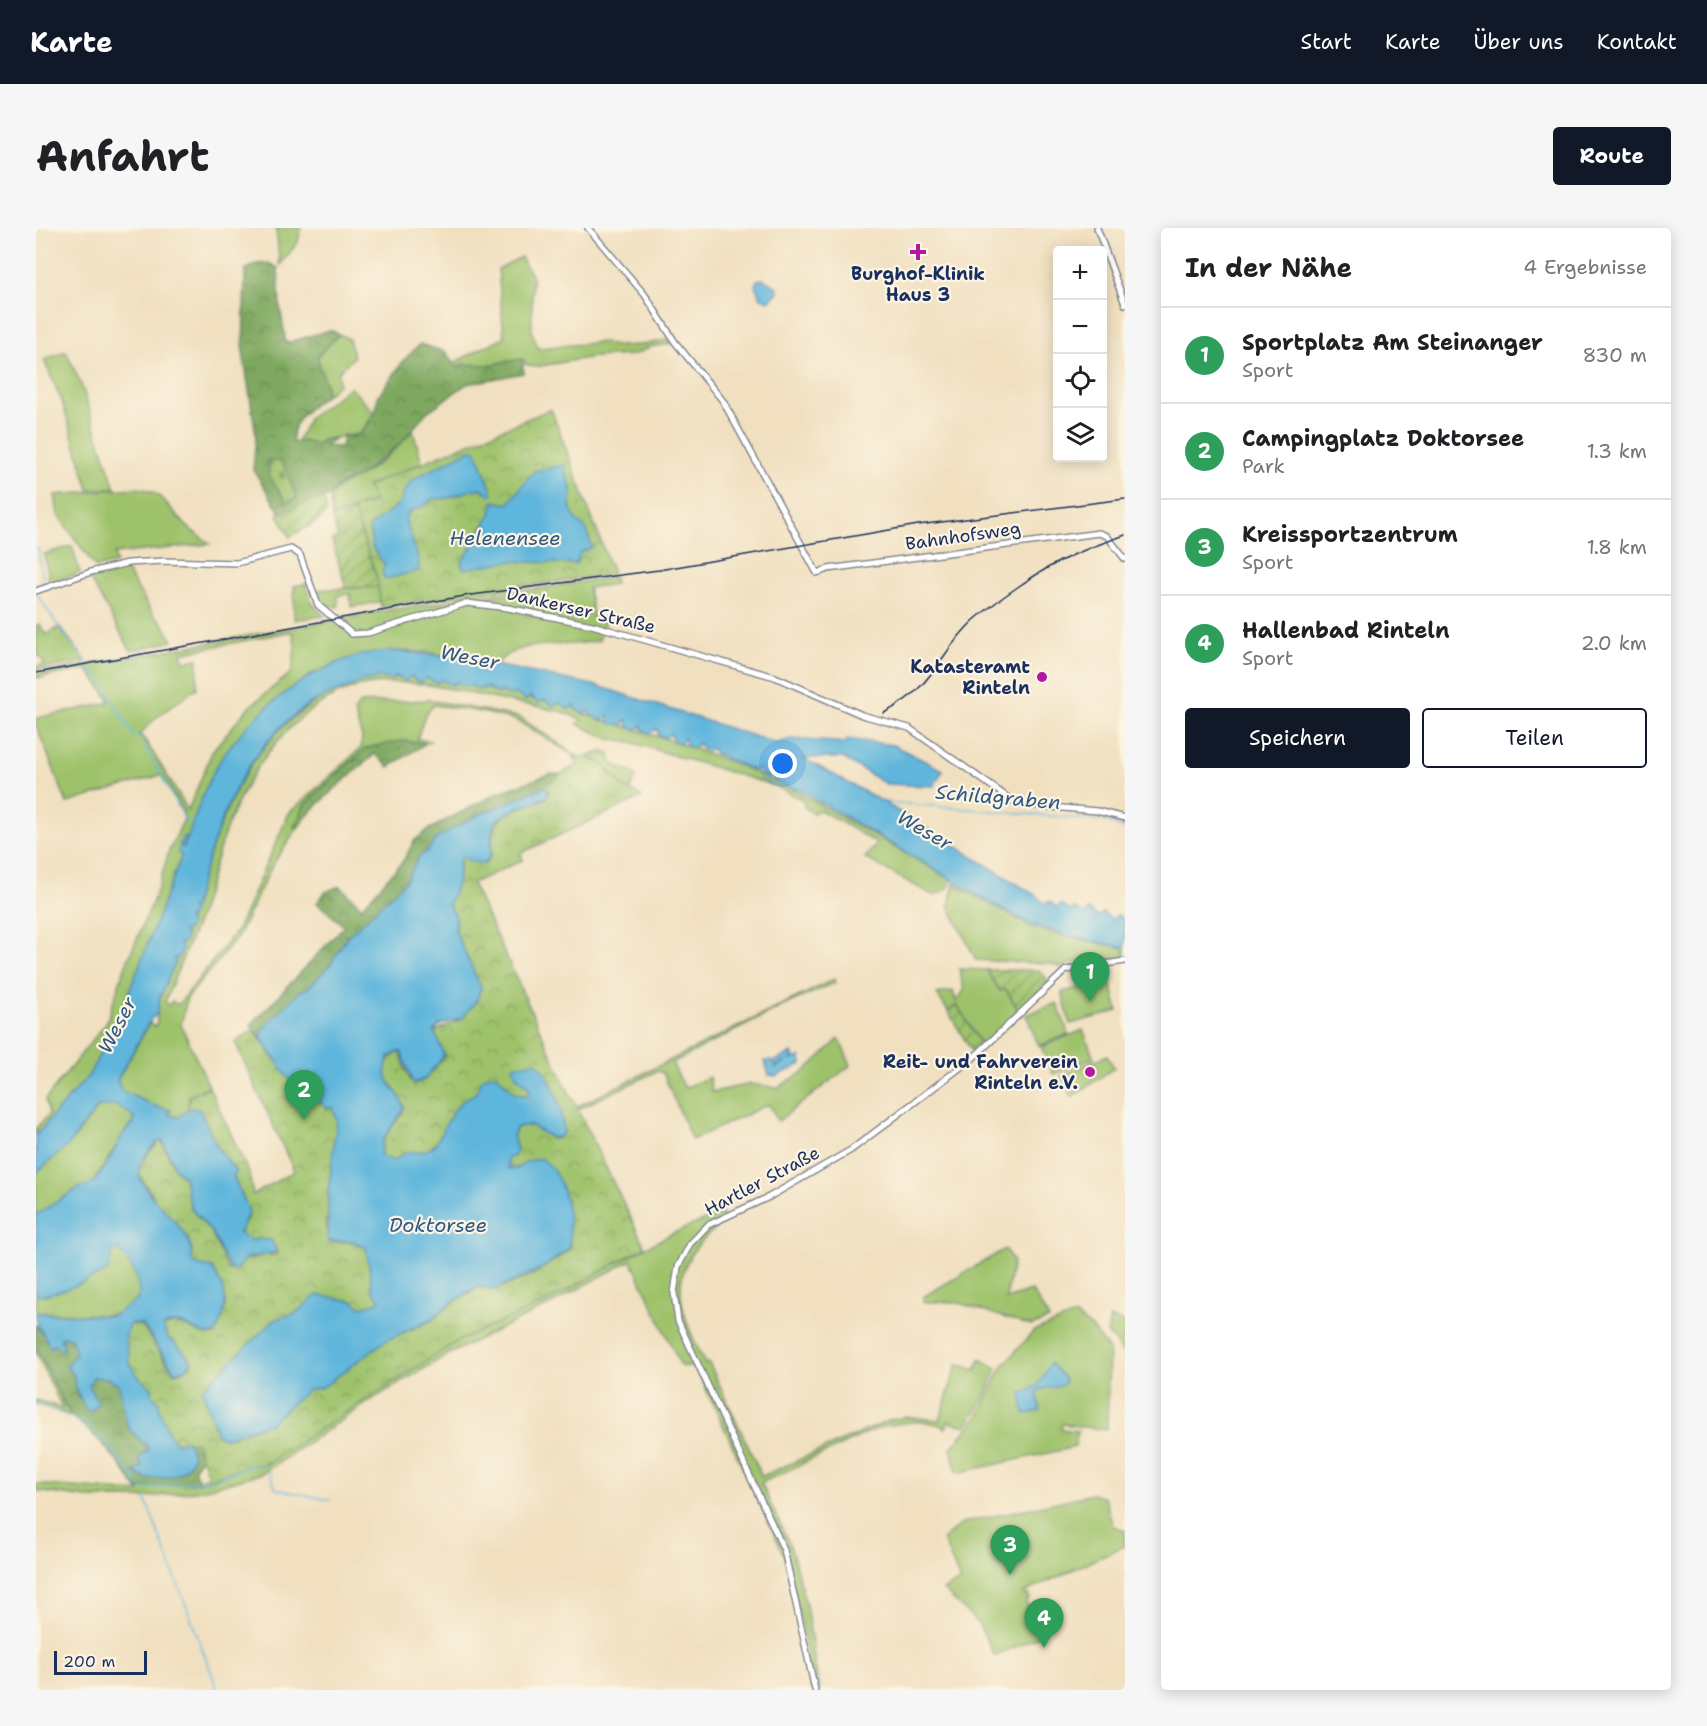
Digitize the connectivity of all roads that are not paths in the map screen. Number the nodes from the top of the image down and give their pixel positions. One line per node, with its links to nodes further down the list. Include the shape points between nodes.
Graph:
1 (588, 228): 4 (main road, Bahnhofsweg, via 639,287 671,336 723,401 817,573 828,568 1102,533)
2 (1097, 228): 3 (main road)
3 (1125, 304)
4 (1125, 559)
5 (36, 591): 6 (main road, Dankerser Straße, via 128,563 237,563 291,549 300,555 318,605 352,634 368,633 467,603 592,625 775,677 862,716 909,728 1017,804 1108,812)
6 (1125, 818)
7 (1125, 961): 8 (main road, Hartler Straße, via 1066,970 980,1052 940,1084 842,1156 708,1226 695,1237 681,1261 674,1285 678,1321 788,1562)
8 (815, 1690)

